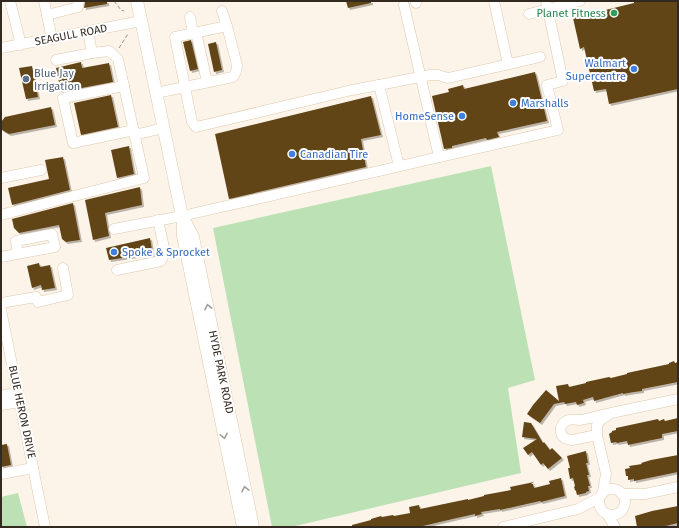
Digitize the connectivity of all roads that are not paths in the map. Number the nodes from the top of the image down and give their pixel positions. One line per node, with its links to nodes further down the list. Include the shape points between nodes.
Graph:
1 (10, 1): 18 (street)
2 (44, 1): 11 (street)
3 (79, 1): 11 (street, via 78,7)
4 (137, 1): 13 (main road, HYDE PARK ROAD)
5 (494, 1): 23 (street)
6 (580, 1): 8 (street)
7 (404, 5): 24 (street)
8 (546, 5): 10 (street); 32 (street, via 563,81 547,85 558,130)
9 (222, 11): 14 (street)
10 (529, 14)
11 (47, 15): 17 (street)
12 (190, 17): 16 (street)
13 (141, 21): 15 (street, SEAGULL ROAD); 29 (main road, HYDE PARK ROAD)
14 (227, 26): 16 (street); 25 (street, via 237,70 232,76)
15 (88, 32): 17 (street, SEAGULL ROAD); 20 (street)
16 (195, 32): 25 (street); 28 (street, via 175,37)
17 (52, 39): 18 (street, SEAGULL ROAD)
18 (20, 45): 19 (street, SEAGULL ROAD)
19 (1, 48)
20 (92, 53): 22 (street); 27 (street, via 109,51 118,59)
21 (540, 57): 23 (street)
22 (56, 60)
23 (508, 64): 24 (street, via 448,78 438,75)
24 (421, 77): 26 (street); 32 (street)
25 (207, 82): 28 (street)
26 (379, 85): 28 (street, via 196,127 192,122); 33 (street)
27 (124, 86): 31 (street); 31 (street, via 63,98 73,143)
28 (185, 87): 29 (street)
29 (156, 93): 30 (main road, HYDE PARK ROAD)
30 (164, 128): 31 (street); 37 (main road, HYDE PARK ROAD)
31 (134, 132): 36 (street, via 144,178)
32 (439, 157): 33 (street)
33 (398, 166): 37 (street)
34 (41, 170): 35 (street)
35 (1, 178)
36 (1, 216)
37 (183, 217): 38 (street); 63 (main road, HYDE PARK ROAD, one-way to 63, via 183,236); 64 (main road, HYDE PARK ROAD, one-way to 37, via 193,237)
38 (158, 220): 39 (street); 43 (street, via 165,252 161,260)
39 (114, 229)
40 (18, 254): 41 (street)
41 (1, 257)
42 (63, 268): 44 (street, via 68,295 38,302 36,297)
43 (117, 270)
44 (1, 303)
45 (1, 310): 47 (street, BLUE HERON DRIVE)
46 (1, 396): 47 (street)
47 (19, 397): 49 (street); 52 (street, BLUE HERON DRIVE)
48 (678, 399): 50 (street)
49 (1, 405)
50 (608, 414): 51 (street, via 597,425); 51 (street, via 578,420 568,419 561,429 562,437 568,440)
51 (597, 435): 54 (street)
52 (33, 468): 53 (street); 62 (street, BLUE HERON DRIVE)
53 (1, 474)
54 (606, 474): 56 (street); 58 (street)
55 (678, 487): 57 (street)
56 (619, 492): 57 (street); 58 (street, via 612,488); 60 (street, via 625,500)
57 (645, 494): 60 (street)
58 (601, 495): 59 (street); 61 (street, via 598,502)
59 (578, 509): 61 (street); 65 (street)
60 (622, 510): 61 (street, via 612,515); 66 (street)
61 (604, 513): 66 (street)
62 (45, 527)
63 (243, 527)
64 (253, 527)
65 (503, 527)
66 (616, 527)

